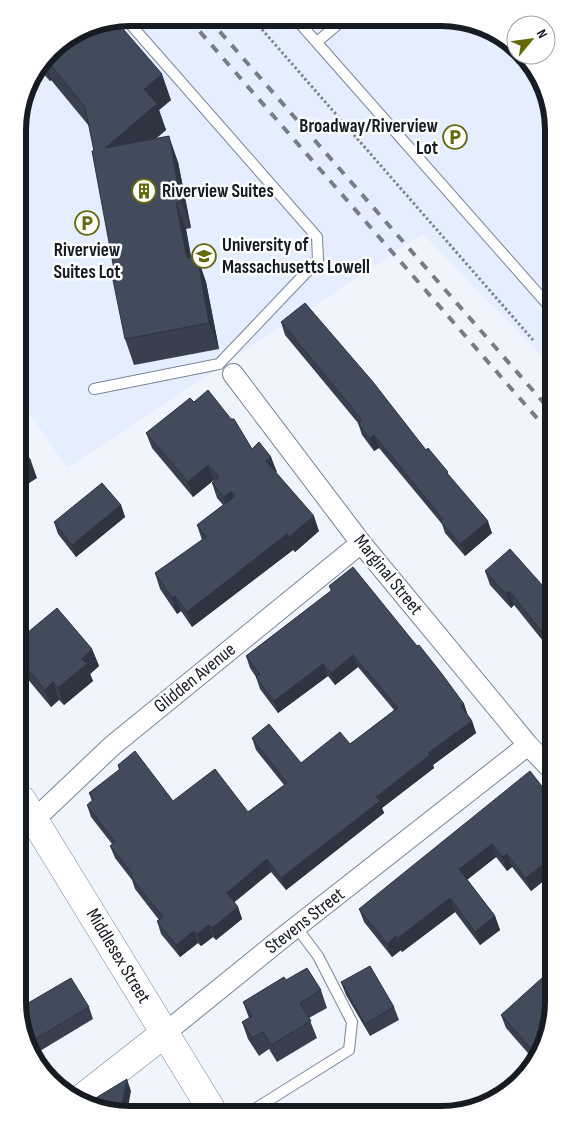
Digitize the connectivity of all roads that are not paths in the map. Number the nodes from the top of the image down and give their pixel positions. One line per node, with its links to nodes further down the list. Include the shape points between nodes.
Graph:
1 (132, 26): 7 (lane, via 317,237 318,260 219,364)
2 (303, 26): 4 (lane)
3 (336, 26): 4 (lane)
4 (317, 42): 5 (lane)
5 (545, 301)
6 (233, 374): 8 (street, Marginal Street)
7 (94, 389)
8 (361, 543): 9 (street, Marginal Street); 11 (street, Glidden Avenue, via 112,746)
9 (528, 745): 10 (street, Marginal Street); 12 (street, Stevens Street)
10 (545, 763)
11 (28, 809): 13 (main road, Middlesex Street)
12 (297, 928): 13 (street, Stevens Street); 16 (lane, via 318,956 352,1022 349,1050)
13 (165, 1033): 14 (main road, Stevens Street); 15 (main road, Middlesex Street)
14 (85, 1096)
15 (209, 1106)
16 (260, 1106)

